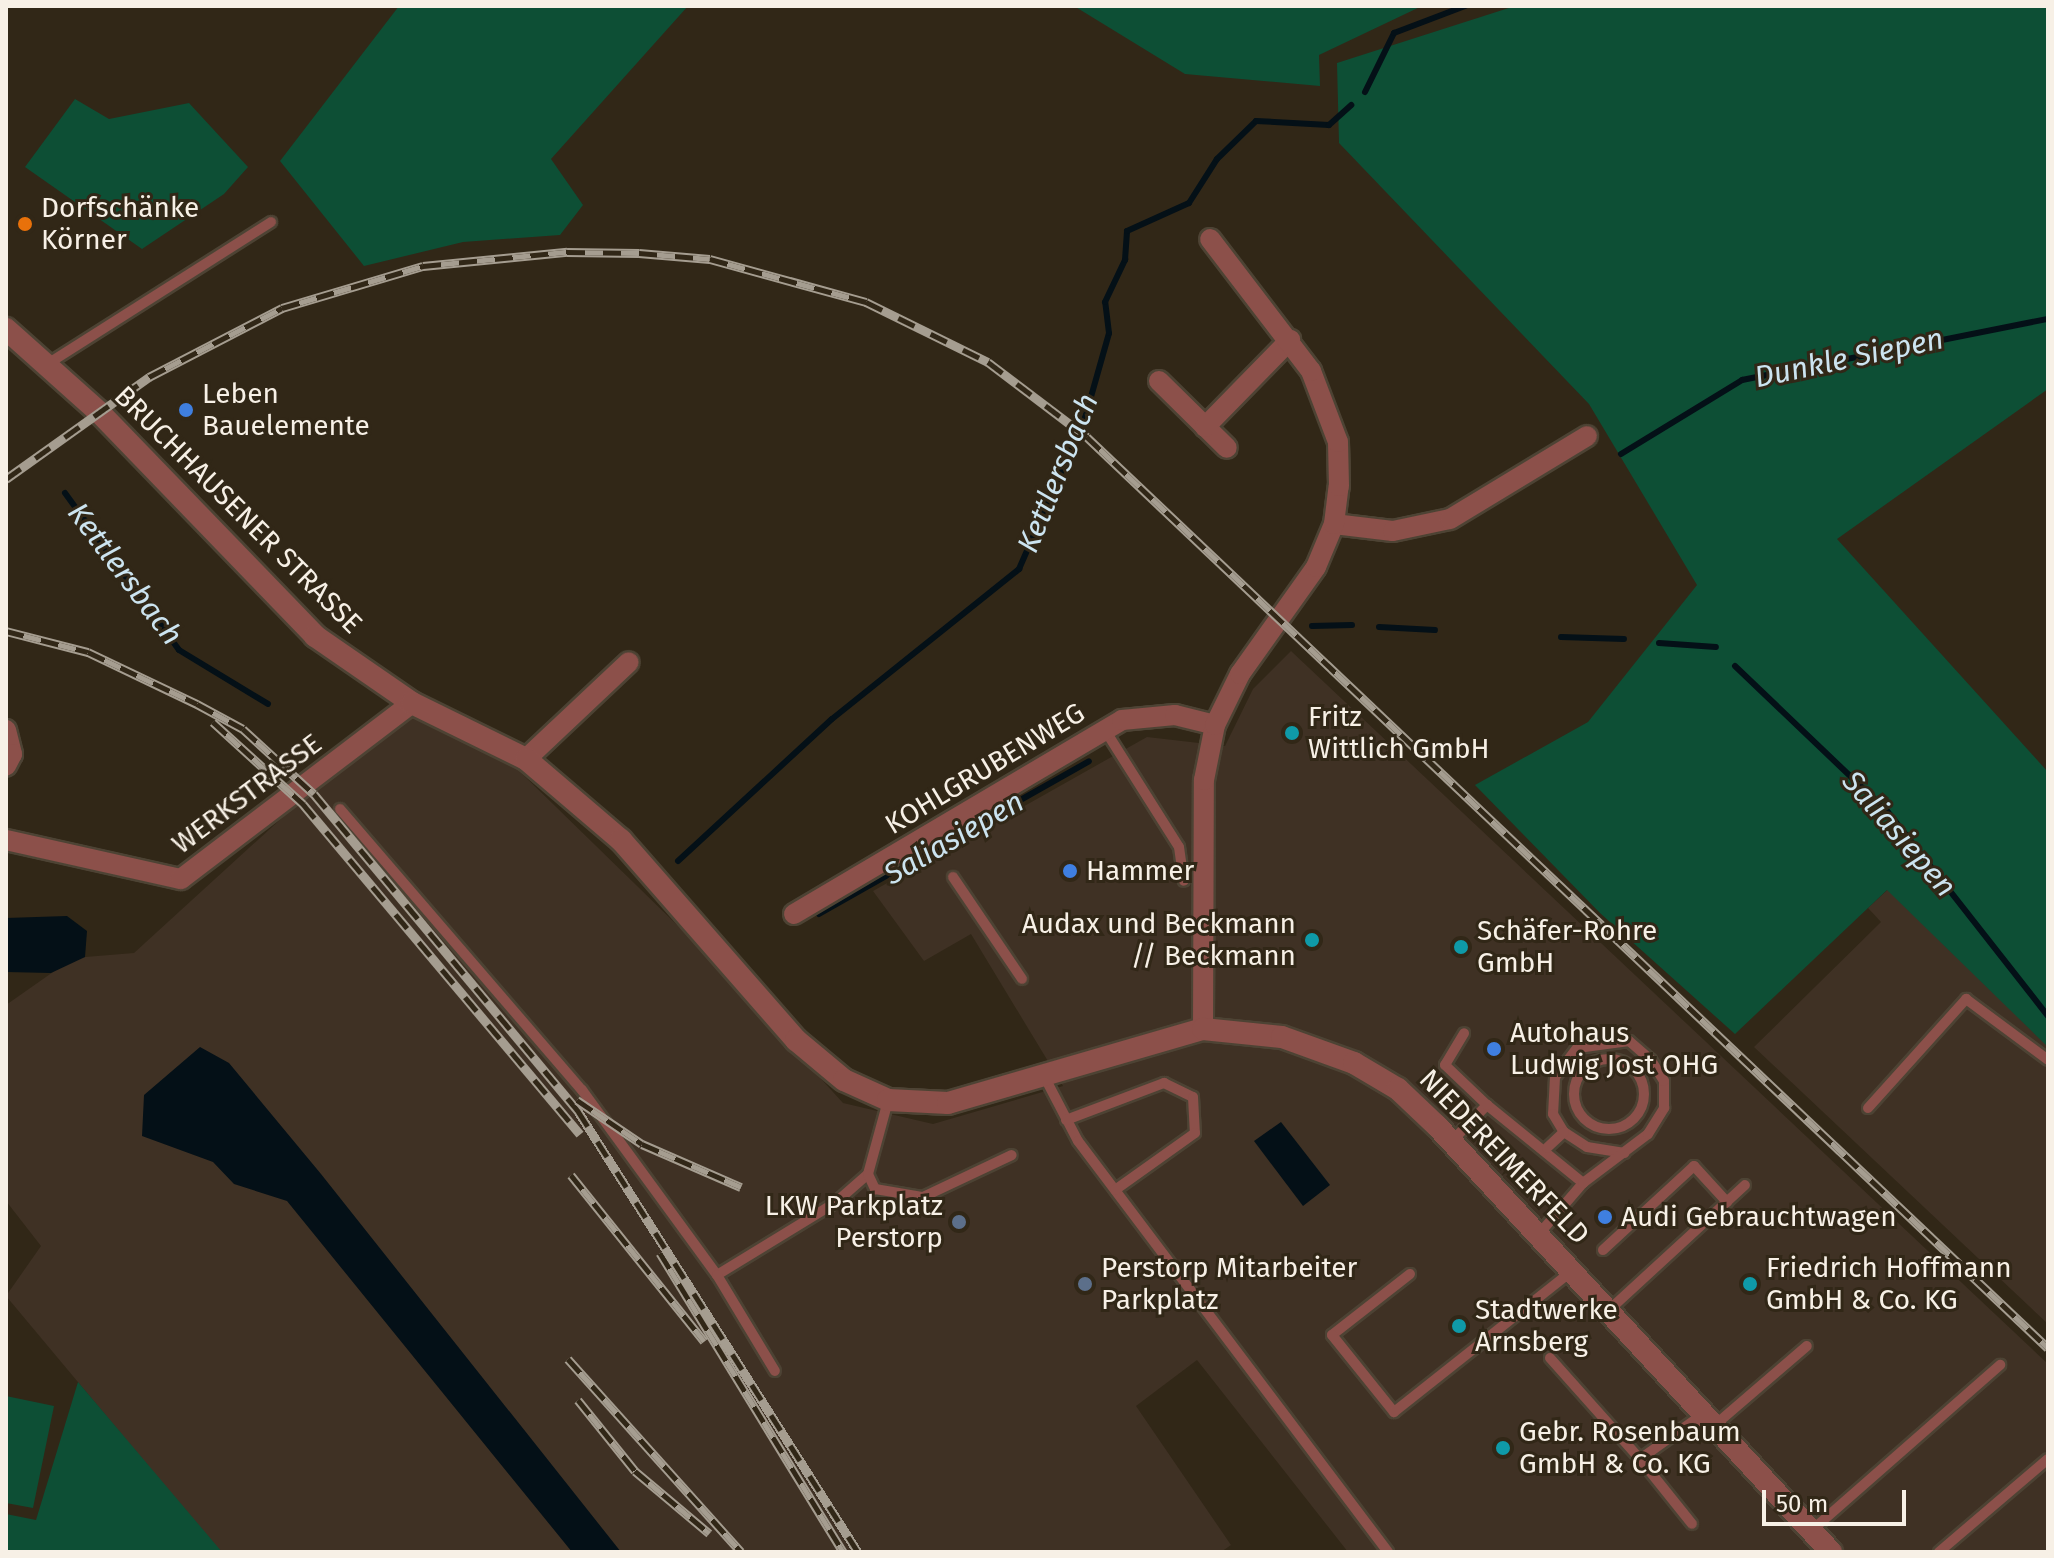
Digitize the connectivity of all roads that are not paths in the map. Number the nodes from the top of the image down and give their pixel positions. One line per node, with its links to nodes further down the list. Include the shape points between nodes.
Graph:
1 (271, 222): 5 (lane)
2 (1210, 239): 4 (street)
3 (6, 329): 5 (street, BRUCHHAUSENER STRASSE)
4 (1290, 340): 7 (street); 10 (street, via 1311,371 1338,442)
5 (49, 363): 12 (street, BRUCHHAUSENER STRASSE, via 315,636)
6 (1159, 381): 7 (street)
7 (1205, 427): 9 (street)
8 (1587, 436): 10 (street, via 1450,519 1393,531)
9 (1227, 448)
10 (1334, 524): 13 (street, via 1310,578 1240,674)
11 (629, 662): 16 (street)
12 (412, 703): 16 (street, BRUCHHAUSENER STRASSE); 19 (street, WERKSTRASSE, via 181,879)
13 (1215, 725): 15 (street, KOHLGRUBENWEG, via 1148,715); 24 (street, via 1204,780)
14 (6, 730): 17 (street, via 12,754)
15 (1105, 730): 21 (lane, via 1179,847); 22 (street, KOHLGRUBENWEG)
16 (526, 759): 28 (street, BRUCHHAUSENER STRASSE, via 621,840 813,1057)
17 (6, 766)
18 (340, 809): 48 (lane, via 582,1090)
19 (6, 840)
20 (953, 877): 23 (lane)
21 (1184, 881)
22 (794, 914)
23 (1022, 979)
24 (1203, 1029): 27 (street, NIEDEREIMERFELD); 35 (street, NIEDEREIMERFELD, via 1282,1037 1354,1063 1398,1089)
25 (1464, 1033): 29 (lane, via 1445,1065)
26 (2048, 1060): 30 (lane, via 1966,999)
27 (1044, 1076): 28 (street, NIEDEREIMERFELD, via 948,1103); 31 (lane)
28 (888, 1100): 39 (lane)
29 (1487, 1105): 35 (lane); 36 (lane)
30 (1868, 1108)
31 (1066, 1120): 42 (lane); 42 (lane, via 1164,1083 1193,1097 1195,1133)
32 (1635, 1120): 32 (lane, via 1616,1128 1578,1116 1579,1076 1593,1063 1633,1067 1644,1086); 34 (lane)
33 (1564, 1132): 34 (lane, via 1553,1114 1555,1077 1577,1048 1611,1039 1629,1041 1664,1081 1664,1108); 36 (lane); 37 (lane, via 1587,1147)
34 (1648, 1134): 37 (lane)
35 (1451, 1142): 44 (street, NIEDEREIMERFELD)
36 (1547, 1148): 40 (lane)
37 (1625, 1153): 40 (lane)
38 (1012, 1155): 39 (lane, via 923,1197 875,1189)
39 (868, 1174): 48 (lane, via 835,1203)
40 (1583, 1183): 44 (lane)
41 (1745, 1185): 43 (lane)
42 (1115, 1190): 59 (lane)
43 (1727, 1202): 45 (lane, via 1694,1166); 49 (lane)
44 (1539, 1234): 46 (street, NIEDEREIMERFELD)
45 (1603, 1250)
46 (1572, 1271): 47 (lane, via 1394,1412 1332,1335); 49 (street, NIEDEREIMERFELD)
47 (1410, 1274)
48 (717, 1275): 53 (lane)
49 (1608, 1311): 54 (street, NIEDEREIMERFELD)
50 (1807, 1346): 54 (lane)
51 (1550, 1358): 55 (lane)
52 (2000, 1365): 58 (lane)
53 (775, 1371)
54 (1710, 1419): 55 (lane); 58 (street, NIEDEREIMERFELD)
55 (1640, 1459): 57 (lane)
56 (2048, 1459): 61 (lane)
57 (1692, 1524)
58 (1811, 1531): 60 (street, NIEDEREIMERFELD)
59 (1388, 1552)
60 (1831, 1552)
61 (1939, 1552)

